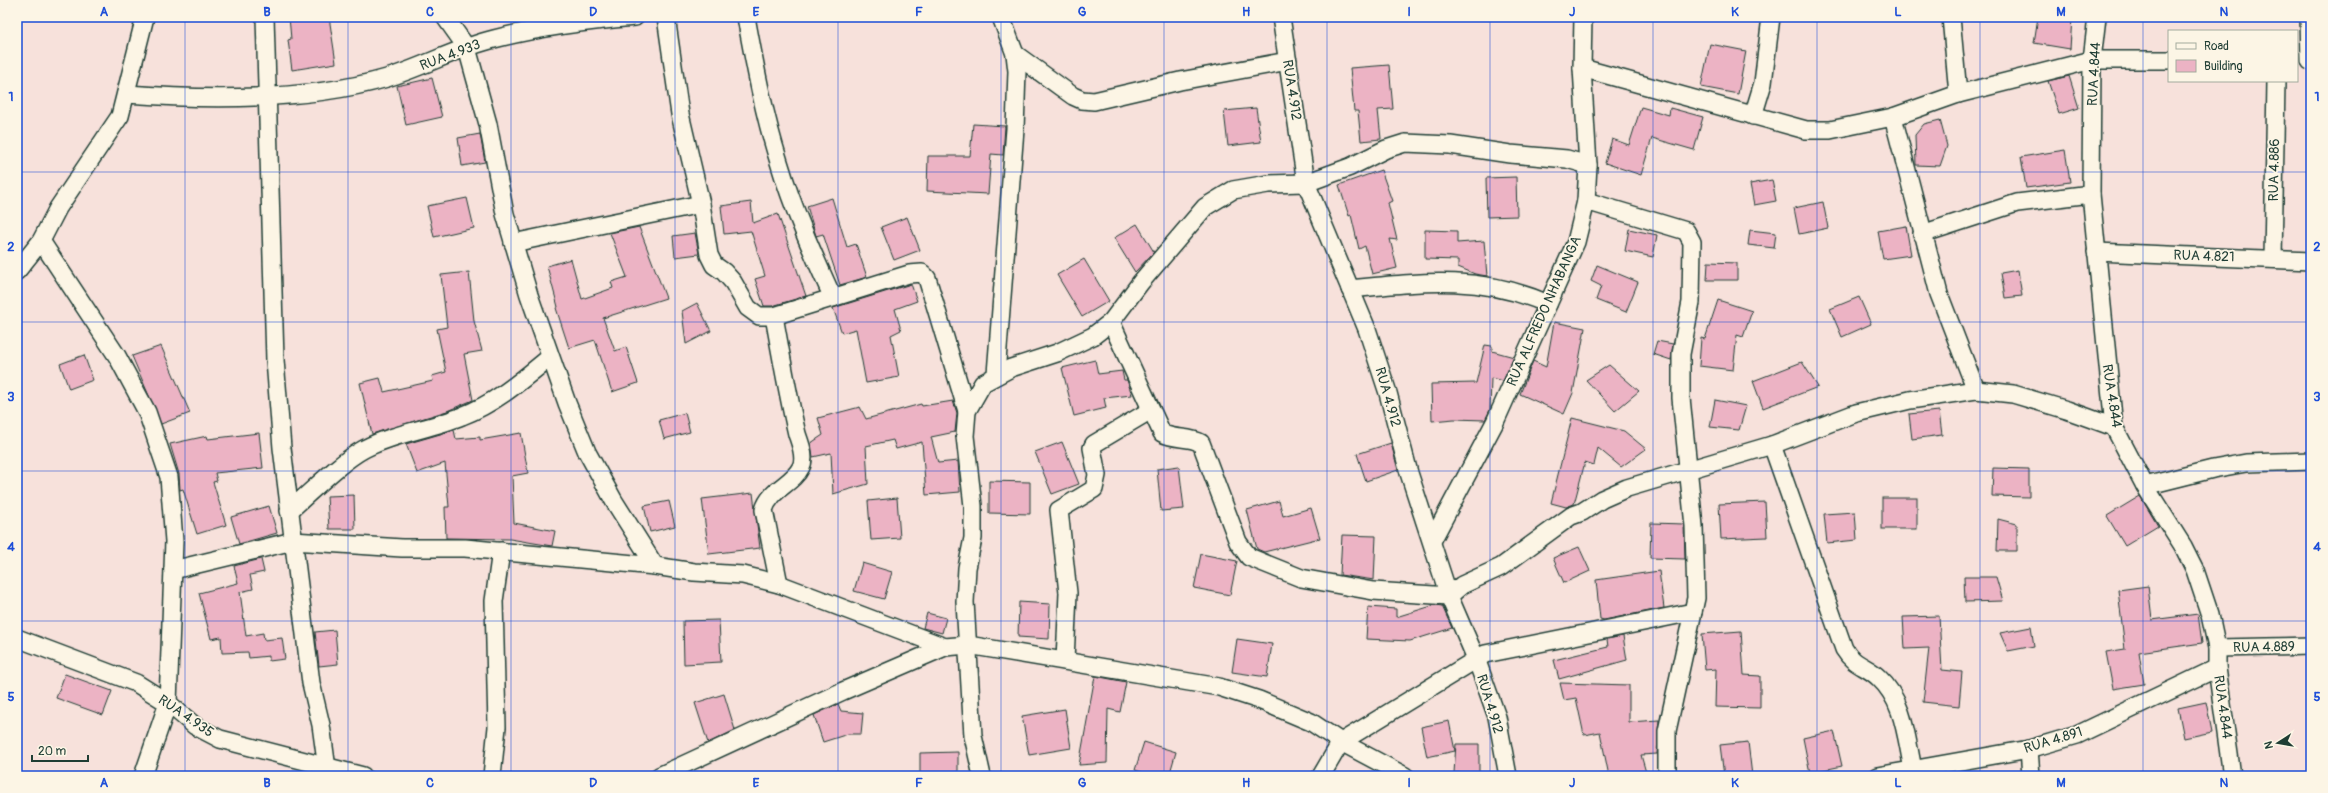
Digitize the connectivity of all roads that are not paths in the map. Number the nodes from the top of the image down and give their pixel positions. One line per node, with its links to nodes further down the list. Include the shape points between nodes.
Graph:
1 (145, 17): 23 (street)
2 (265, 17): 25 (street)
3 (446, 17): 15 (street)
4 (635, 17): 14 (street, RUA 4.933)
5 (666, 17): 32 (street, via 680,114)
6 (746, 17): 41 (street, via 757,81 779,163 812,251)
7 (1001, 17): 16 (street)
8 (1281, 17): 19 (street, RUA 4.912)
9 (1583, 17): 21 (street, RUA ALFREDO NHABANGA)
10 (1771, 17): 26 (street, via 1763,83)
11 (1951, 17): 24 (street)
12 (2097, 17): 17 (street, RUA 4.844)
13 (2309, 17): 20 (street)
14 (602, 19): 15 (street, RUA 4.933, via 494,39)
15 (467, 48): 25 (street, RUA 4.933, via 386,78 323,91); 35 (street, via 488,124)
16 (1015, 54): 19 (street, via 1082,100 1094,100); 46 (street, via 1015,129)
17 (2092, 60): 18 (street); 24 (street); 30 (street, RUA 4.844)
18 (2168, 60)
19 (1288, 61): 29 (street, RUA 4.912)
20 (2306, 61)
21 (1582, 68): 26 (street); 28 (street, RUA ALFREDO NHABANGA)
22 (2276, 82): 37 (street, RUA 4.886)
23 (126, 94): 25 (street, RUA 4.933, via 179,98); 34 (street, via 120,116 58,208)
24 (1958, 94): 27 (street)
25 (267, 95): 55 (street, via 275,360)
26 (1753, 116): 27 (street, via 1806,130 1830,130)
27 (1893, 117): 33 (street)
28 (1588, 165): 29 (street, via 1566,159 1442,144 1405,143 1386,149 1356,165); 31 (street, RUA ALFREDO NHABANGA)
29 (1306, 183): 40 (street, RUA 4.912); 44 (street, via 1268,184 1233,190 1205,207 1141,282)
30 (2091, 194): 33 (street, via 2017,203); 36 (street, RUA 4.844)
31 (1586, 201): 42 (street, RUA ALFREDO NHABANGA, via 1576,242); 53 (street, via 1686,231 1690,236 1691,302 1681,354 1681,398)
32 (701, 204): 35 (street); 43 (street, via 709,255 714,265 733,282 748,308 759,316)
33 (1922, 234): 47 (street, via 1939,294)
34 (40, 241): 39 (street); 60 (street, via 117,356 147,412 169,478)
35 (513, 243): 45 (street)
36 (2096, 252): 37 (street, RUA 4.821); 50 (street, RUA 4.844)
37 (2273, 259): 38 (street, RUA 4.821)
38 (2311, 261)
39 (17, 271)
40 (1350, 289): 42 (street, via 1441,282 1523,293); 56 (street, RUA 4.912, via 1367,329 1410,473)
41 (833, 298): 43 (street); 49 (street, via 909,274 922,273 927,278)
42 (1548, 304): 56 (street, RUA ALFREDO NHABANGA, via 1495,422)
43 (774, 316): 61 (street, via 790,404 803,456 801,468 772,495 764,510)
44 (1111, 322): 46 (street, via 1093,336 1057,353); 48 (street)
45 (550, 357): 55 (street, via 487,405 445,423 391,438 364,449); 59 (street, via 587,452)
46 (996, 374): 49 (street, via 983,383)
47 (1976, 390): 50 (street, via 2013,394); 51 (street, via 1910,400 1856,413)
48 (1151, 410): 62 (street, via 1162,433 1169,438 1195,439 1202,443 1238,542 1249,557 1301,578 1373,591); 69 (street, via 1094,444 1092,448 1097,482 1094,489 1059,510 1068,593)
49 (967, 411): 65 (street, via 966,436 973,506 973,538 967,568 965,602)
50 (2114, 427): 54 (street, RUA 4.844)
51 (1772, 445): 53 (street); 75 (street, via 1844,649 1851,660 1878,677 1890,690 1898,704)
52 (2311, 461): 54 (street, via 2246,463)
53 (1688, 468): 62 (street, via 1627,488 1571,516 1501,567 1462,585); 63 (street, via 1694,526 1696,598)
54 (2145, 486): 68 (street, RUA 4.844, via 2184,546 2195,570 2210,615)
55 (289, 511): 57 (street)
56 (1433, 539): 62 (street, RUA 4.912)
57 (293, 541): 58 (street); 60 (street); 76 (street, via 311,683)
58 (501, 551): 59 (street); 80 (street, via 494,601 497,727)
59 (655, 566): 61 (street, via 694,572 743,575)
60 (174, 570): 72 (street)
61 (779, 584): 67 (street)
62 (1449, 596): 70 (street, RUA 4.912)
63 (1693, 612): 70 (street, via 1485,654); 86 (street, via 1667,731)
64 (17, 638): 72 (street, RUA 4.935, via 136,683)
65 (968, 645): 67 (street); 69 (street); 82 (street, via 973,736)
66 (2311, 646): 68 (street, RUA 4.889)
67 (945, 648): 81 (street, via 843,691)
68 (2217, 648): 71 (street, RUA 4.844)
69 (1065, 661): 73 (street, via 1220,687 1311,722)
70 (1477, 661): 73 (street); 85 (street, RUA 4.912, via 1497,717)
71 (2217, 668): 74 (street, RUA 4.891, via 2077,735); 88 (street, RUA 4.844)
72 (168, 703): 76 (street, RUA 4.935, via 195,726 220,739); 78 (street)
73 (1341, 742): 83 (street); 84 (street)
74 (2029, 749): 75 (street, RUA 4.891); 87 (street)
75 (1913, 769): 77 (street, RUA 4.891)
76 (328, 772): 79 (street, RUA 4.935)
77 (1882, 775)
78 (143, 776)
79 (363, 776)
80 (492, 776)
81 (659, 776)
82 (982, 776)
83 (1321, 776)
84 (1405, 776)
85 (1508, 776)
86 (1667, 776)
87 (2031, 776)
88 (2232, 776)

